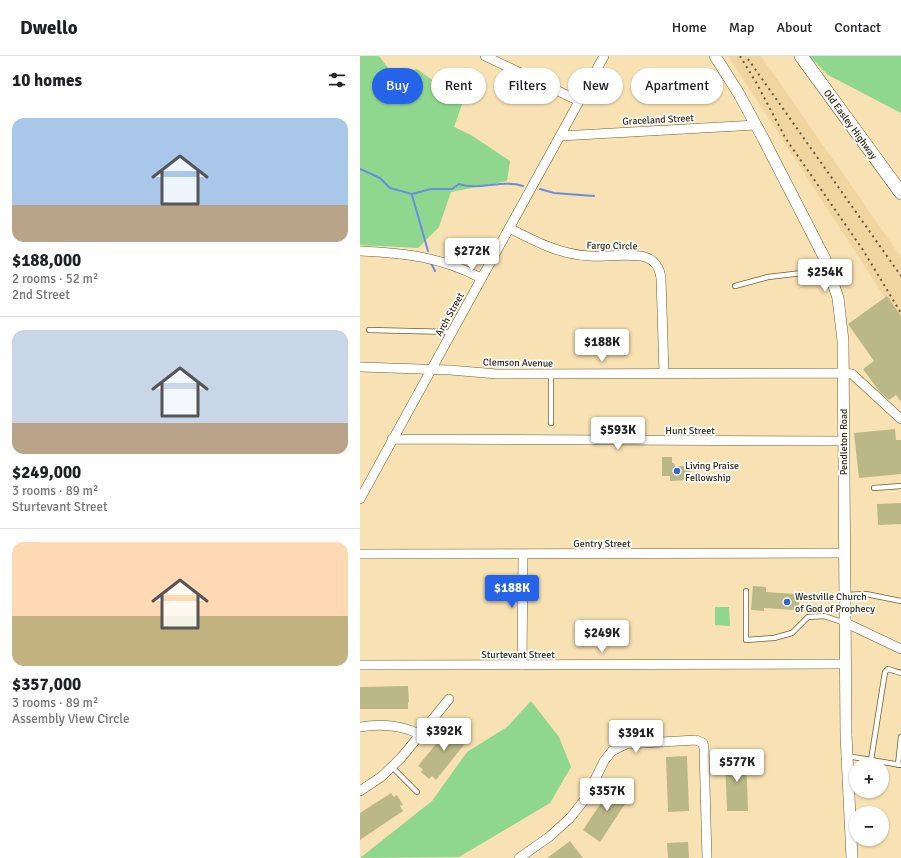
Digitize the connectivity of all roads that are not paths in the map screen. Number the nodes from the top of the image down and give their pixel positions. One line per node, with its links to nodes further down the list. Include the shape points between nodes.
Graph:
1 (485, 56): 6 (street)
2 (604, 56): 5 (street, Arch Street)
3 (715, 56): 8 (street, Pendleton Road)
4 (801, 56): 10 (main road, Old Easley Highway)
5 (597, 68)
6 (568, 96)
7 (577, 104): 9 (street, Arch Street)
8 (756, 125): 9 (street, Graceland Street); 13 (street, Pendleton Road)
9 (560, 136): 11 (street, Arch Street)
10 (901, 193)
11 (509, 228): 14 (street, Arch Street); 20 (street, Fargo Circle, via 565,252 589,256 641,256 654,263 661,278)
12 (360, 251): 14 (street, via 391,252 435,259)
13 (829, 269): 15 (lane, via 768,277); 21 (street, Pendleton Road, via 841,317)
14 (481, 278): 17 (street, Arch Street)
15 (734, 286)
16 (369, 330): 17 (lane)
17 (452, 332): 19 (street, Arch Street)
18 (360, 367): 19 (street, Clemson Avenue)
19 (431, 369): 22 (street, Clemson Avenue, via 497,374); 25 (street, Arch Street)
20 (664, 373): 21 (street, Clemson Avenue); 22 (street, Clemson Avenue)
21 (843, 373): 23 (street, via 852,374); 26 (street, Pendleton Road)
22 (551, 374): 24 (lane)
23 (901, 419)
24 (551, 424)
25 (392, 440): 26 (street, Hunt Street); 29 (street, Arch Street)
26 (843, 441): 30 (street, Pendleton Road)
27 (901, 486): 28 (lane)
28 (874, 488)
29 (360, 499)
30 (844, 553): 32 (street, Gentry Street); 34 (street, Pendleton Road)
31 (360, 554): 32 (street, Gentry Street)
32 (523, 554): 40 (street)
33 (746, 591): 36 (lane, via 746,640 774,638 792,633 808,617 824,616)
34 (845, 595): 35 (lane, via 866,594); 36 (street, Pendleton Road)
35 (901, 601)
36 (846, 623): 37 (street); 38 (street, Pendleton Road)
37 (901, 649)
38 (845, 664): 40 (street, Sturtevant Street); 46 (street, Pendleton Road)
39 (360, 665): 40 (street, Sturtevant Street)
40 (522, 665)
41 (901, 673): 48 (lane, via 888,669 885,672)
42 (449, 698): 44 (street)
43 (360, 726): 44 (street, via 401,726)
44 (420, 734): 51 (street)
45 (901, 737): 50 (lane)
46 (847, 756): 47 (lane); 56 (street, Pendleton Road)
47 (859, 758)
48 (871, 758)
49 (889, 763): 50 (lane)
50 (900, 765)
51 (392, 766): 52 (street); 53 (lane)
52 (360, 791)
53 (417, 792)
54 (519, 858): 55 (street, via 570,818 586,798 604,761 612,751 626,744 696,740 703,743 704,748)
55 (707, 858)
56 (852, 858)

